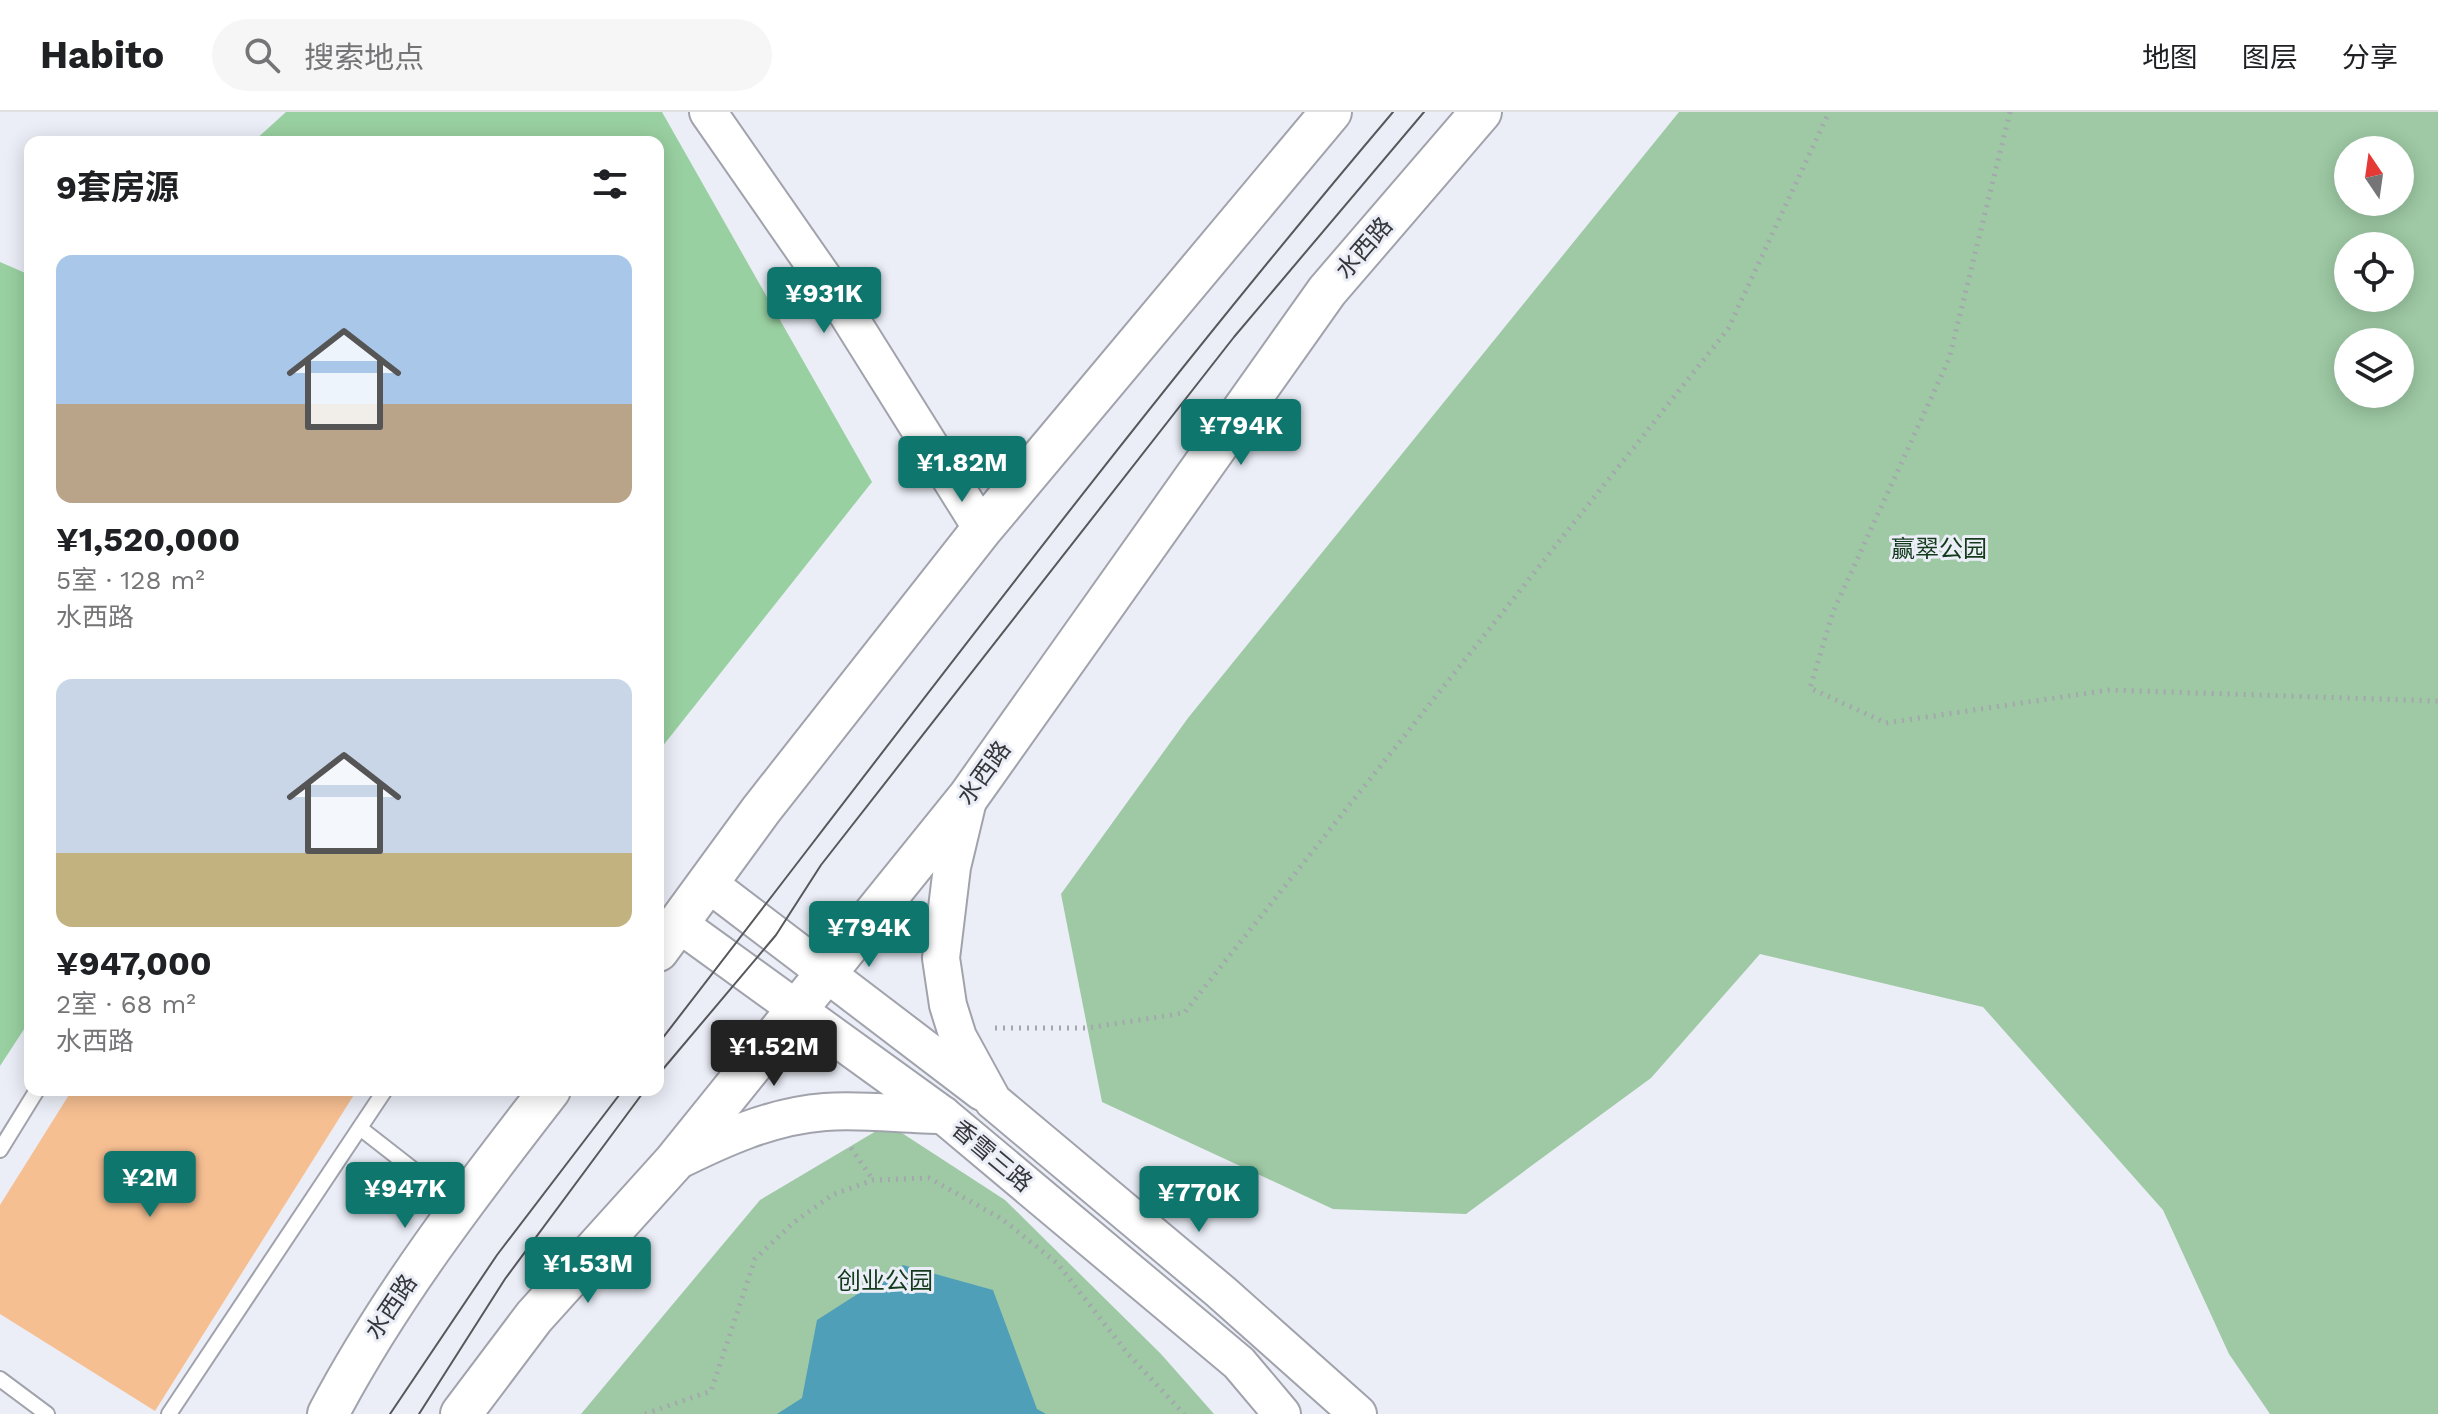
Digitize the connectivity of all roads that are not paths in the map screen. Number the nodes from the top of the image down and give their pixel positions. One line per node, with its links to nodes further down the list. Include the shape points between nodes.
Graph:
1 (708, 112): 4 (street, via 838,299)
2 (1331, 112): 4 (main road)
3 (1481, 112): 5 (main road, 水西路, via 1327,291)
4 (982, 529): 6 (main road)
5 (969, 796): 8 (main road, 水西路); 13 (street, via 952,867 941,958 958,1037)
6 (709, 884): 7 (main road); 8 (street, 香雪三路)
7 (668, 937): 9 (street, 香雪三路)
8 (826, 973): 9 (main road, 水西路); 13 (street, 香雪三路)
9 (797, 1009): 14 (street, 香雪三路); 17 (main road, 水西路)
10 (33, 1096): 16 (lane)
11 (381, 1096): 15 (lane)
12 (545, 1096): 18 (main road, 水西路)
13 (993, 1101): 25 (street, 香雪三路)
14 (943, 1115): 17 (street, via 809,1114 761,1125); 24 (street, 香雪三路, via 1239,1363)
15 (360, 1128): 18 (lane); 21 (lane)
16 (0, 1150)
17 (673, 1163): 23 (main road, 水西路, via 534,1317)
18 (462, 1207): 22 (main road, 水西路, via 360,1352)
19 (0, 1379): 20 (lane)
20 (47, 1414)
21 (169, 1414)
22 (328, 1414)
23 (461, 1414)
24 (1282, 1414)
25 (1358, 1414)

